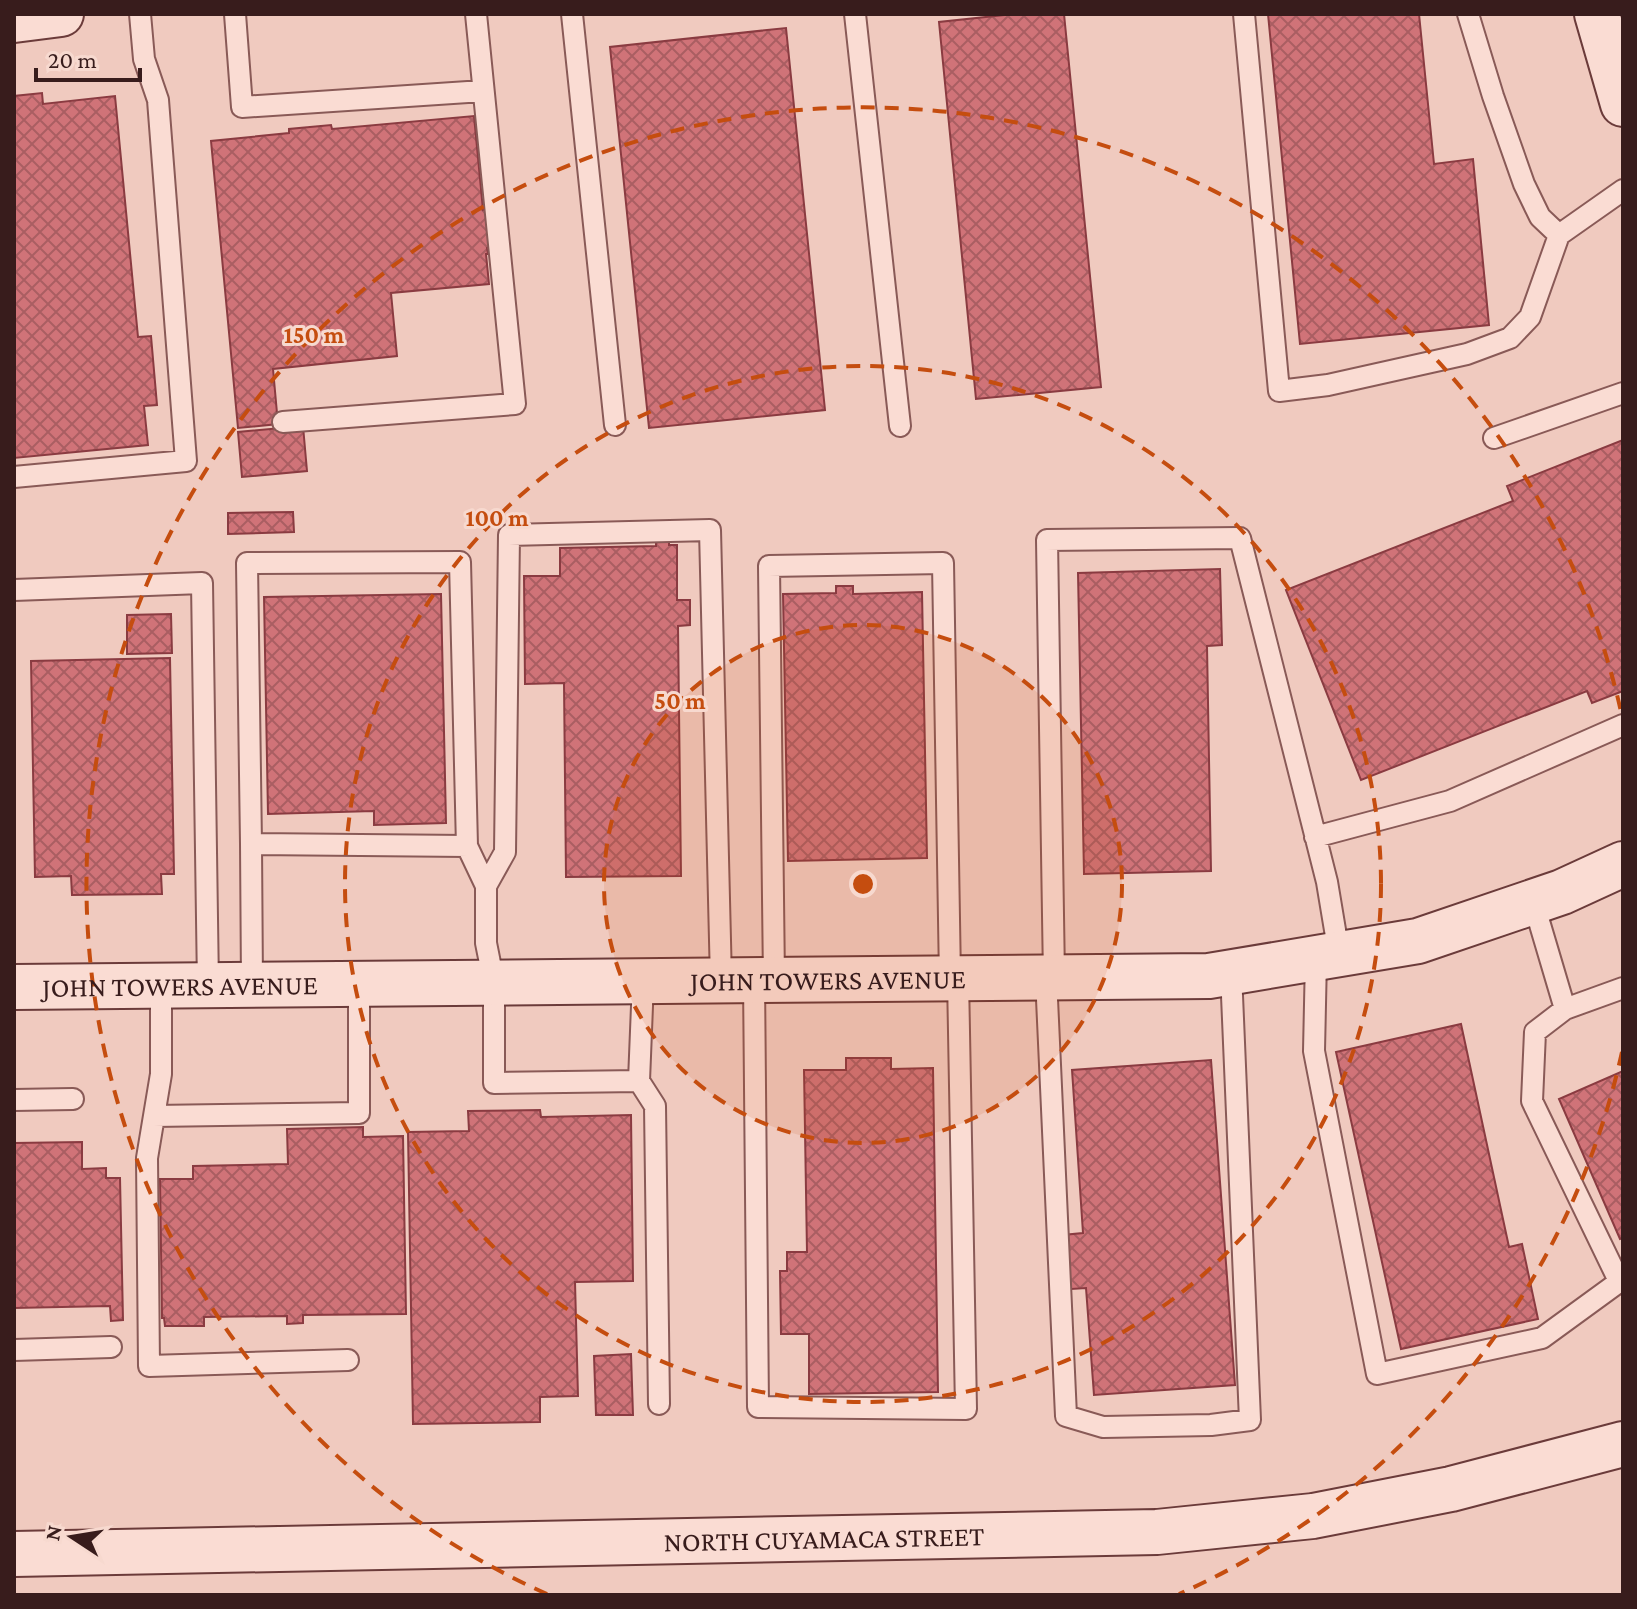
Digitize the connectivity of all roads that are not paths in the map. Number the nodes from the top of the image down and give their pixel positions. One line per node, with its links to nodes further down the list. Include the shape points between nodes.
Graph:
1 (54, 14): 2 (street); 11 (street)
2 (61, 14)
3 (140, 14): 21 (lane, via 144,59 158,100 186,461)
4 (235, 14): 12 (lane, via 242,107)
5 (476, 14): 12 (lane)
6 (572, 14): 18 (lane)
7 (855, 14): 19 (lane)
8 (1244, 14): 15 (lane, via 1279,391 1467,354 1510,338 1530,317)
9 (1468, 14): 15 (lane, via 1524,184 1540,217)
10 (1597, 14): 13 (street)
11 (14, 20)
12 (483, 91): 17 (lane, via 515,404)
13 (1623, 104)
14 (1623, 190): 15 (lane)
15 (1559, 235)
16 (1623, 393): 20 (lane)
17 (283, 422)
18 (615, 425)
19 (900, 426)
20 (1494, 438)
21 (14, 477)
22 (14, 590): 38 (lane, via 202,583)
23 (1623, 725): 24 (lane, via 1450,801)
24 (1315, 837): 30 (lane, via 1327,882); 32 (lane, via 1240,538 1047,540)
25 (251, 844): 26 (lane); 26 (lane, via 247,563 460,562); 39 (lane)
26 (467, 846): 28 (lane)
27 (1623, 864): 29 (street, JOHN TOWERS AVENUE)
28 (486, 886): 34 (lane, via 505,852 509,535 710,530); 36 (lane, via 486,943)
29 (1533, 901): 30 (street, JOHN TOWERS AVENUE, via 1418,941); 43 (lane)
30 (1328, 956): 31 (street, JOHN TOWERS AVENUE); 48 (lane, via 1314,1051 1377,1374 1542,1338)
31 (1231, 972): 32 (street, JOHN TOWERS AVENUE); 32 (lane, via 1250,1420 1211,1425 1103,1427 1066,1416)
32 (1050, 977): 33 (street, JOHN TOWERS AVENUE)
33 (954, 978): 34 (street, JOHN TOWERS AVENUE); 34 (lane, via 943,563 769,566); 34 (lane, via 966,1409 758,1407)
34 (749, 980): 35 (street, JOHN TOWERS AVENUE)
35 (643, 981): 36 (street, JOHN TOWERS AVENUE); 44 (lane)
36 (494, 983): 37 (street, JOHN TOWERS AVENUE); 44 (lane, via 494,1083)
37 (359, 984): 39 (street, JOHN TOWERS AVENUE); 47 (lane, via 359,1113)
38 (208, 985): 39 (street, JOHN TOWERS AVENUE); 40 (street, JOHN TOWERS AVENUE)
39 (252, 985)
40 (161, 986): 41 (street, JOHN TOWERS AVENUE); 47 (lane, via 161,1074)
41 (14, 987)
42 (1623, 988): 43 (lane)
43 (1565, 1009): 48 (lane, via 1535,1032 1532,1101)
44 (639, 1081): 52 (lane, via 655,1106)
45 (73, 1099): 46 (lane)
46 (14, 1100)
47 (154, 1116): 51 (lane, via 147,1158 149,1366)
48 (1621, 1280)
49 (111, 1347): 50 (lane)
50 (14, 1350)
51 (348, 1360)
52 (659, 1404)
53 (1623, 1444): 54 (street, NORTH CUYAMACA STREET, via 1451,1489 1313,1516 1157,1532)
54 (14, 1554)

